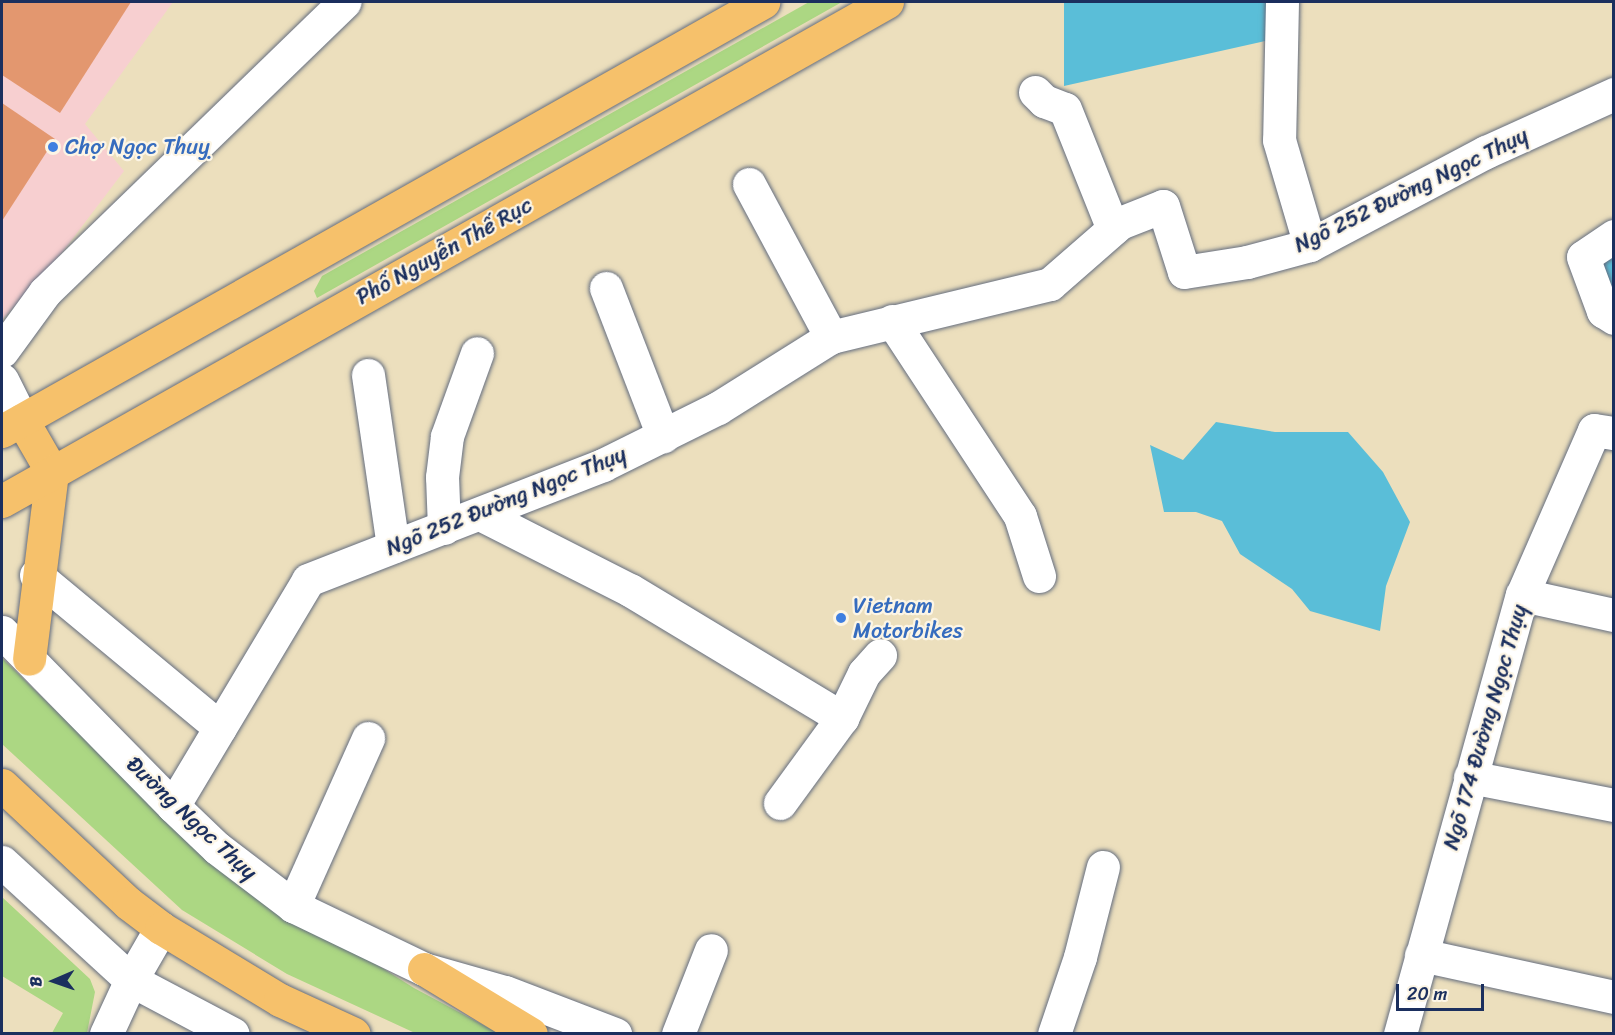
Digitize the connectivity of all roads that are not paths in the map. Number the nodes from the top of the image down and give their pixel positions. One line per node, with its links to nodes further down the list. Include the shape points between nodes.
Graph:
1 (344, 2): 15 (street, via 45,292)
2 (761, 2): 19 (main road)
3 (887, 2): 22 (main road, Phố Nguyễn Thế Rục)
4 (1282, 2): 10 (street, via 1279,140)
5 (1035, 92): 8 (street, via 1044,101 1065,109)
6 (1614, 94): 10 (street, Ngõ 252 Đường Ngọc Thụy, via 1486,152)
7 (749, 184): 14 (street)
8 (1113, 229): 10 (street, Ngõ 252 Đường Ngọc Thụy, via 1163,206 1184,272 1247,262); 13 (street, Ngõ 252 Đường Ngọc Thụy, via 1050,284)
9 (1614, 236): 12 (street, via 1583,257 1603,311)
10 (1310, 245)
11 (606, 288): 21 (street)
12 (1614, 318)
13 (892, 321): 14 (street, Ngõ 252 Đường Ngọc Thụy); 28 (street, via 1020,516)
14 (831, 337): 21 (street, Ngõ 252 Đường Ngọc Thụy, via 718,408)
15 (2, 351)
16 (477, 353): 25 (street, via 447,436 442,477)
17 (368, 375): 26 (street)
18 (2, 380): 19 (street)
19 (12, 426): 22 (main road)
20 (1604, 431): 29 (street, Ngõ 174 Đường Ngọc Thụy)
21 (663, 436): 24 (street, Ngõ 252 Đường Ngọc Thụy)
22 (52, 472): 23 (main road, Phố Nguyễn Thế Rục); 27 (main road)
23 (2, 501)
24 (482, 515): 25 (street, Ngõ 252 Đường Ngọc Thụy); 34 (street, via 630,590)
25 (444, 528): 26 (street, Ngõ 252 Đường Ngọc Thụy)
26 (393, 546): 35 (street, Ngõ 252 Đường Ngọc Thụy, via 308,580)
27 (37, 576): 33 (main road); 35 (street)
28 (1039, 576)
29 (1522, 595): 30 (street); 37 (street, Ngõ 174 Đường Ngọc Thụy)
30 (1614, 615)
31 (2, 632): 33 (street, Đường Ngọc Thụy)
32 (880, 655): 34 (street, via 864,673)
33 (29, 659): 41 (street, Đường Ngọc Thụy)
34 (842, 718): 39 (street)
35 (220, 728): 41 (street, Ngõ 252 Đường Ngọc Thụy)
36 (368, 738): 44 (street)
37 (1470, 777): 40 (street); 47 (street, Ngõ 174 Đường Ngọc Thụy)
38 (2, 785): 45 (main road, via 128,903)
39 (780, 803)
40 (1614, 805)
41 (173, 806): 44 (street, Đường Ngọc Thụy, via 217,848)
42 (2, 862): 49 (street)
43 (1103, 867): 57 (street, via 1080,957)
44 (293, 906): 48 (street, Đường Ngọc Thụy)
45 (161, 928): 49 (street); 53 (main road, via 280,1000)
46 (711, 950): 56 (street)
47 (1421, 955): 50 (street); 58 (street, Ngõ 174 Đường Ngọc Thụy)
48 (423, 969): 54 (main road); 55 (street, Đường Ngọc Thụy, via 505,992)
49 (131, 980): 51 (street); 52 (street)
50 (1614, 997)
51 (106, 1034)
52 (233, 1034)
53 (354, 1034)
54 (531, 1034)
55 (615, 1034)
56 (678, 1034)
57 (1054, 1034)
58 (1400, 1034)

